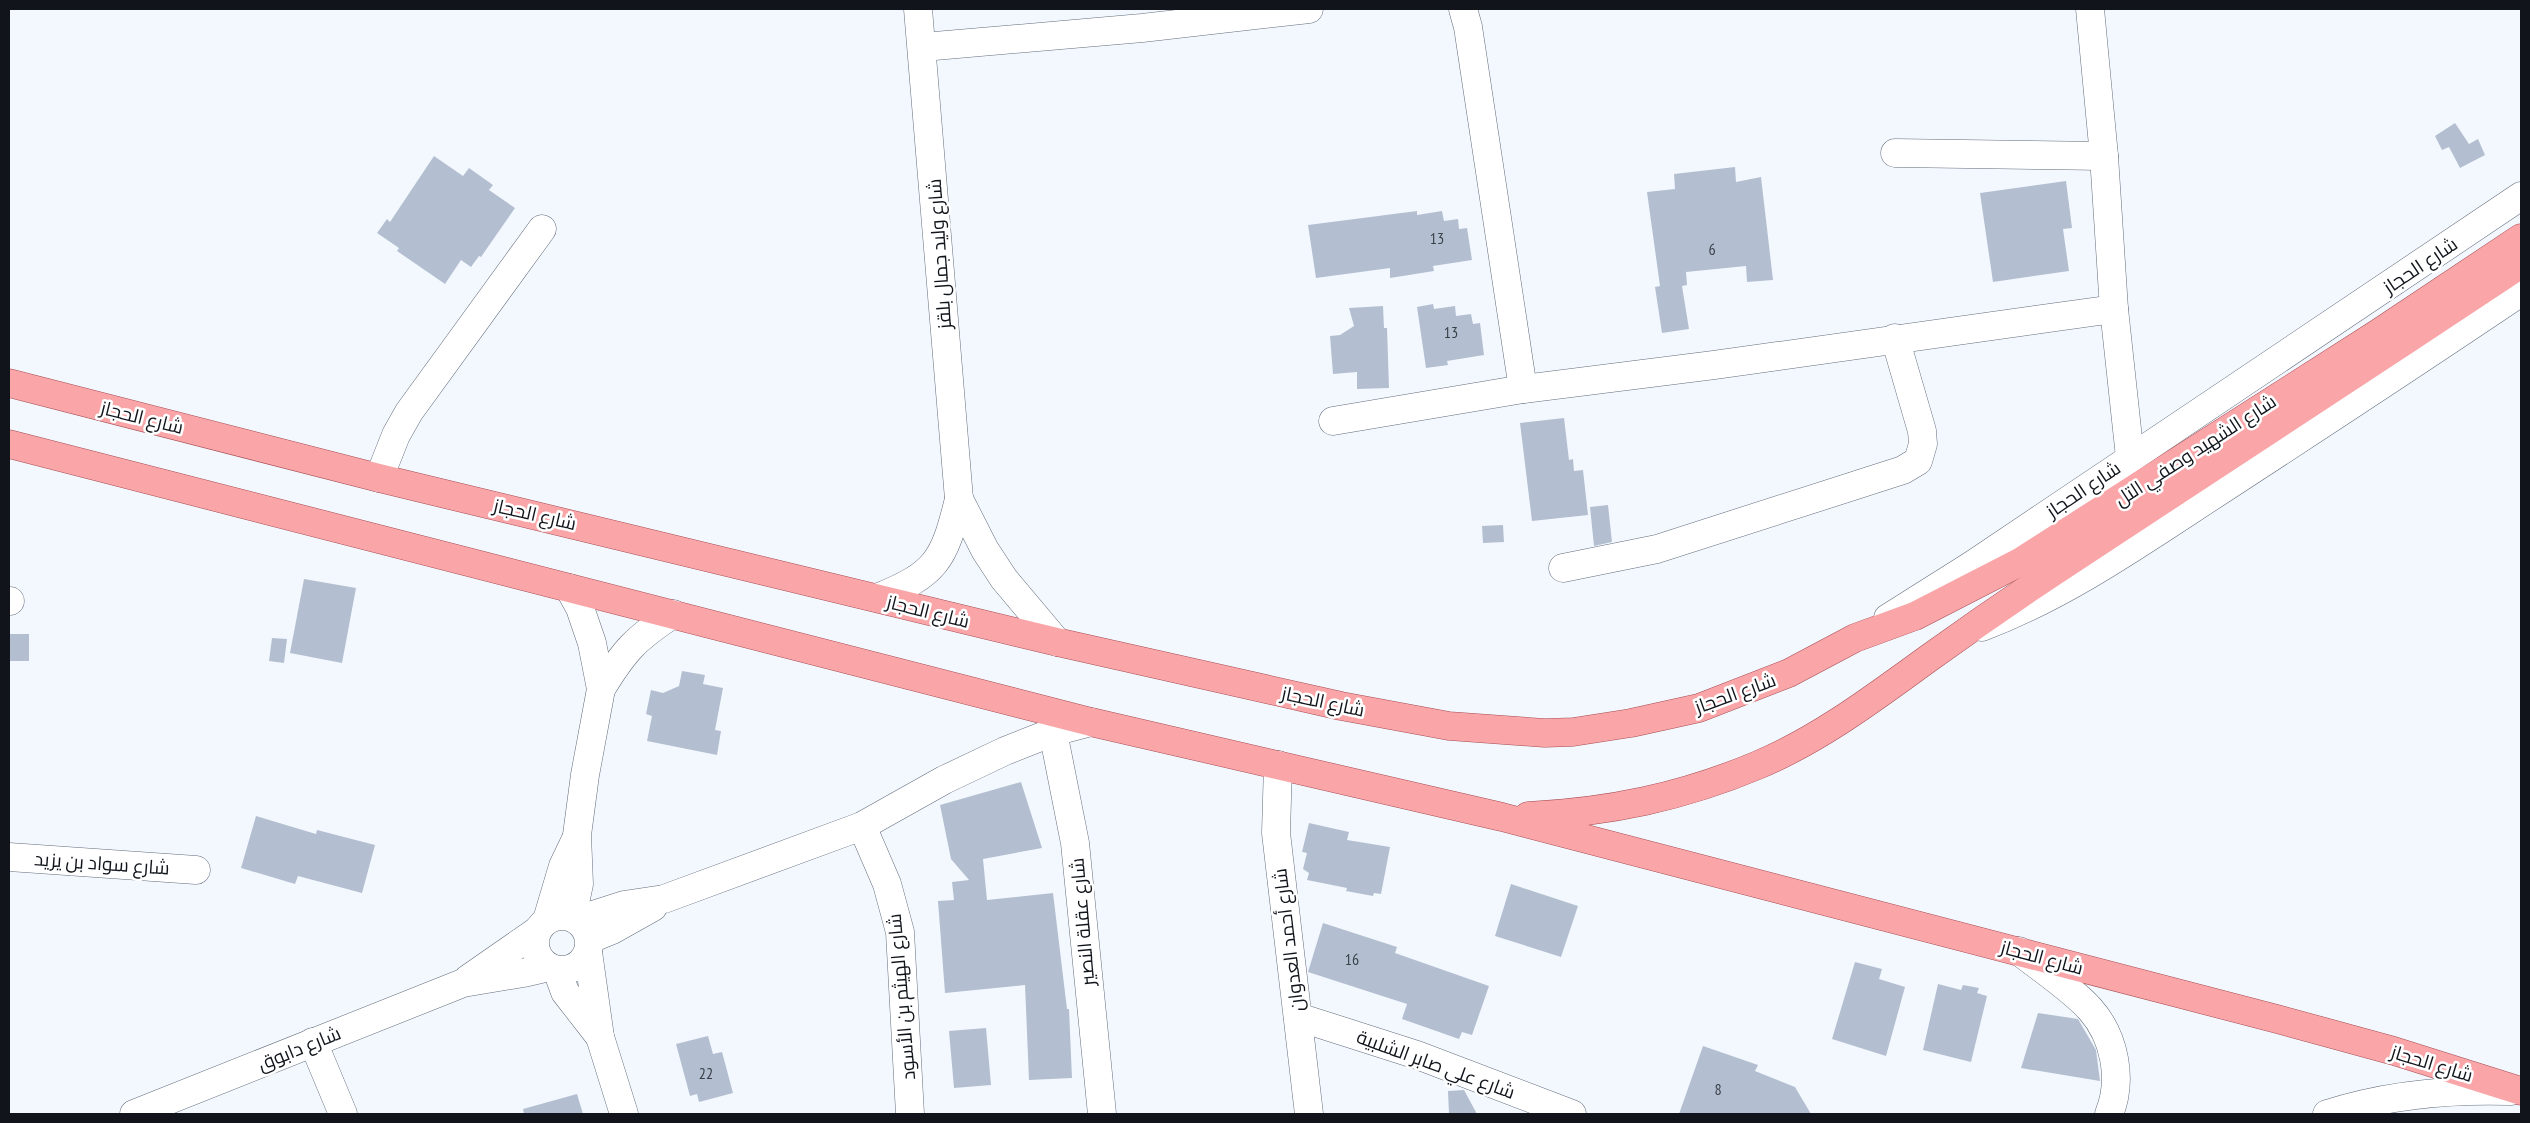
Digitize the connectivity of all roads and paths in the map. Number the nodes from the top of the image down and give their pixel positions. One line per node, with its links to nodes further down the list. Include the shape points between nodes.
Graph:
1 (918, 9): 5 (street, شارع وليد جمال بلقز)
2 (1309, 9): 5 (street, via 1142,28)
3 (1463, 9): 16 (street)
4 (2090, 9): 7 (street)
5 (923, 47): 21 (street, شارع وليد جمال بلقز)
6 (1895, 153): 7 (street)
7 (2104, 156): 13 (street)
8 (2521, 196): 19 (street, شارع الحجاز)
9 (542, 229): 20 (street, via 409,412)
10 (2521, 238): 22 (main road, شارع الشهيد وصفي التل, via 2377,334)
11 (2521, 264): 22 (main road, شارع الشهيد وصفي التل)
12 (2521, 292): 27 (street, شارع الحجاز, via 2084,577 2028,609)
13 (2114, 309): 14 (street); 19 (street)
14 (1895, 338): 16 (street, via 1714,366); 23 (street, via 1922,431 1923,444 1918,461 1903,470 1657,549)
15 (9, 383): 20 (main road, شارع الحجاز)
16 (1523, 389): 17 (street)
17 (1333, 420)
18 (9, 444): 24 (main road, شارع الحجاز)
19 (2130, 457): 28 (street, شارع الحجاز, via 1972,565)
20 (379, 478): 25 (main road, شارع الحجاز)
21 (958, 499): 25 (street, شارع وليد جمال بلقز, via 951,534 936,562 919,579); 29 (street, شارع وليد جمال بلقز, via 1004,579)
22 (2136, 503): 27 (main road, شارع الشهيد وصفي التل); 28 (main road, شارع الشهيد وصفي التل, via 1915,616)
23 (1563, 568)
24 (568, 588): 26 (main road, شارع الحجاز); 30 (street, via 580,608 592,643)
25 (877, 598): 29 (main road, شارع الحجاز)
26 (672, 614): 30 (street, via 636,639); 31 (main road, شارع الحجاز)
27 (1960, 636): 34 (main road, شارع الحجاز, via 1858,709 1752,768 1711,784 1620,808)
28 (1856, 638): 29 (main road, شارع الحجاز, via 1789,673 1699,708 1622,725 1545,733 1430,723)
29 (1057, 642)
30 (601, 689): 38 (street, via 577,835 579,884)
31 (1091, 722): 32 (street); 33 (main road, شارع الحجاز)
32 (1053, 732): 35 (street, via 944,780); 50 (street, شارع عقلة النصير, via 1075,844)
33 (1278, 765): 34 (main road, شارع الحجاز); 42 (street, شارع أحمد العدوان, via 1276,833)
34 (1502, 817): 39 (main road, شارع الحجاز)
35 (862, 826): 38 (street, via 664,899 632,920); 49 (street, شارع الهيثم بن الأسود, via 888,884 900,932)
36 (9, 857): 37 (street, شارع سواد بن يزيد)
37 (196, 870)
38 (569, 930): 40 (street, شارع دابوق, via 579,965); 40 (street, via 535,941 541,960); 41 (street, شارع دابوق); 43 (street)
39 (2019, 951): 45 (main road, شارع الحجاز, via 2394,1051); 53 (street, via 2090,1009 2102,1026 2116,1066 2116,1087)
40 (553, 968): 41 (street, شارع دابوق); 43 (street, via 565,992)
41 (463, 983): 44 (street, شارع دابوق)
42 (1298, 1017): 51 (street, شارع أحمد العدوان); 52 (street, شارع علي صابر الشلبية, via 1417,1055)
43 (600, 1037): 48 (street)
44 (313, 1042): 46 (street, شارع دابوق); 47 (street)
45 (2521, 1091): 54 (street, via 2411,1095)
46 (134, 1114)
47 (343, 1114)
48 (624, 1114)
49 (910, 1114)
50 (1102, 1114)
51 (1309, 1114)
52 (1572, 1114)
53 (2109, 1114)
54 (2327, 1114)

